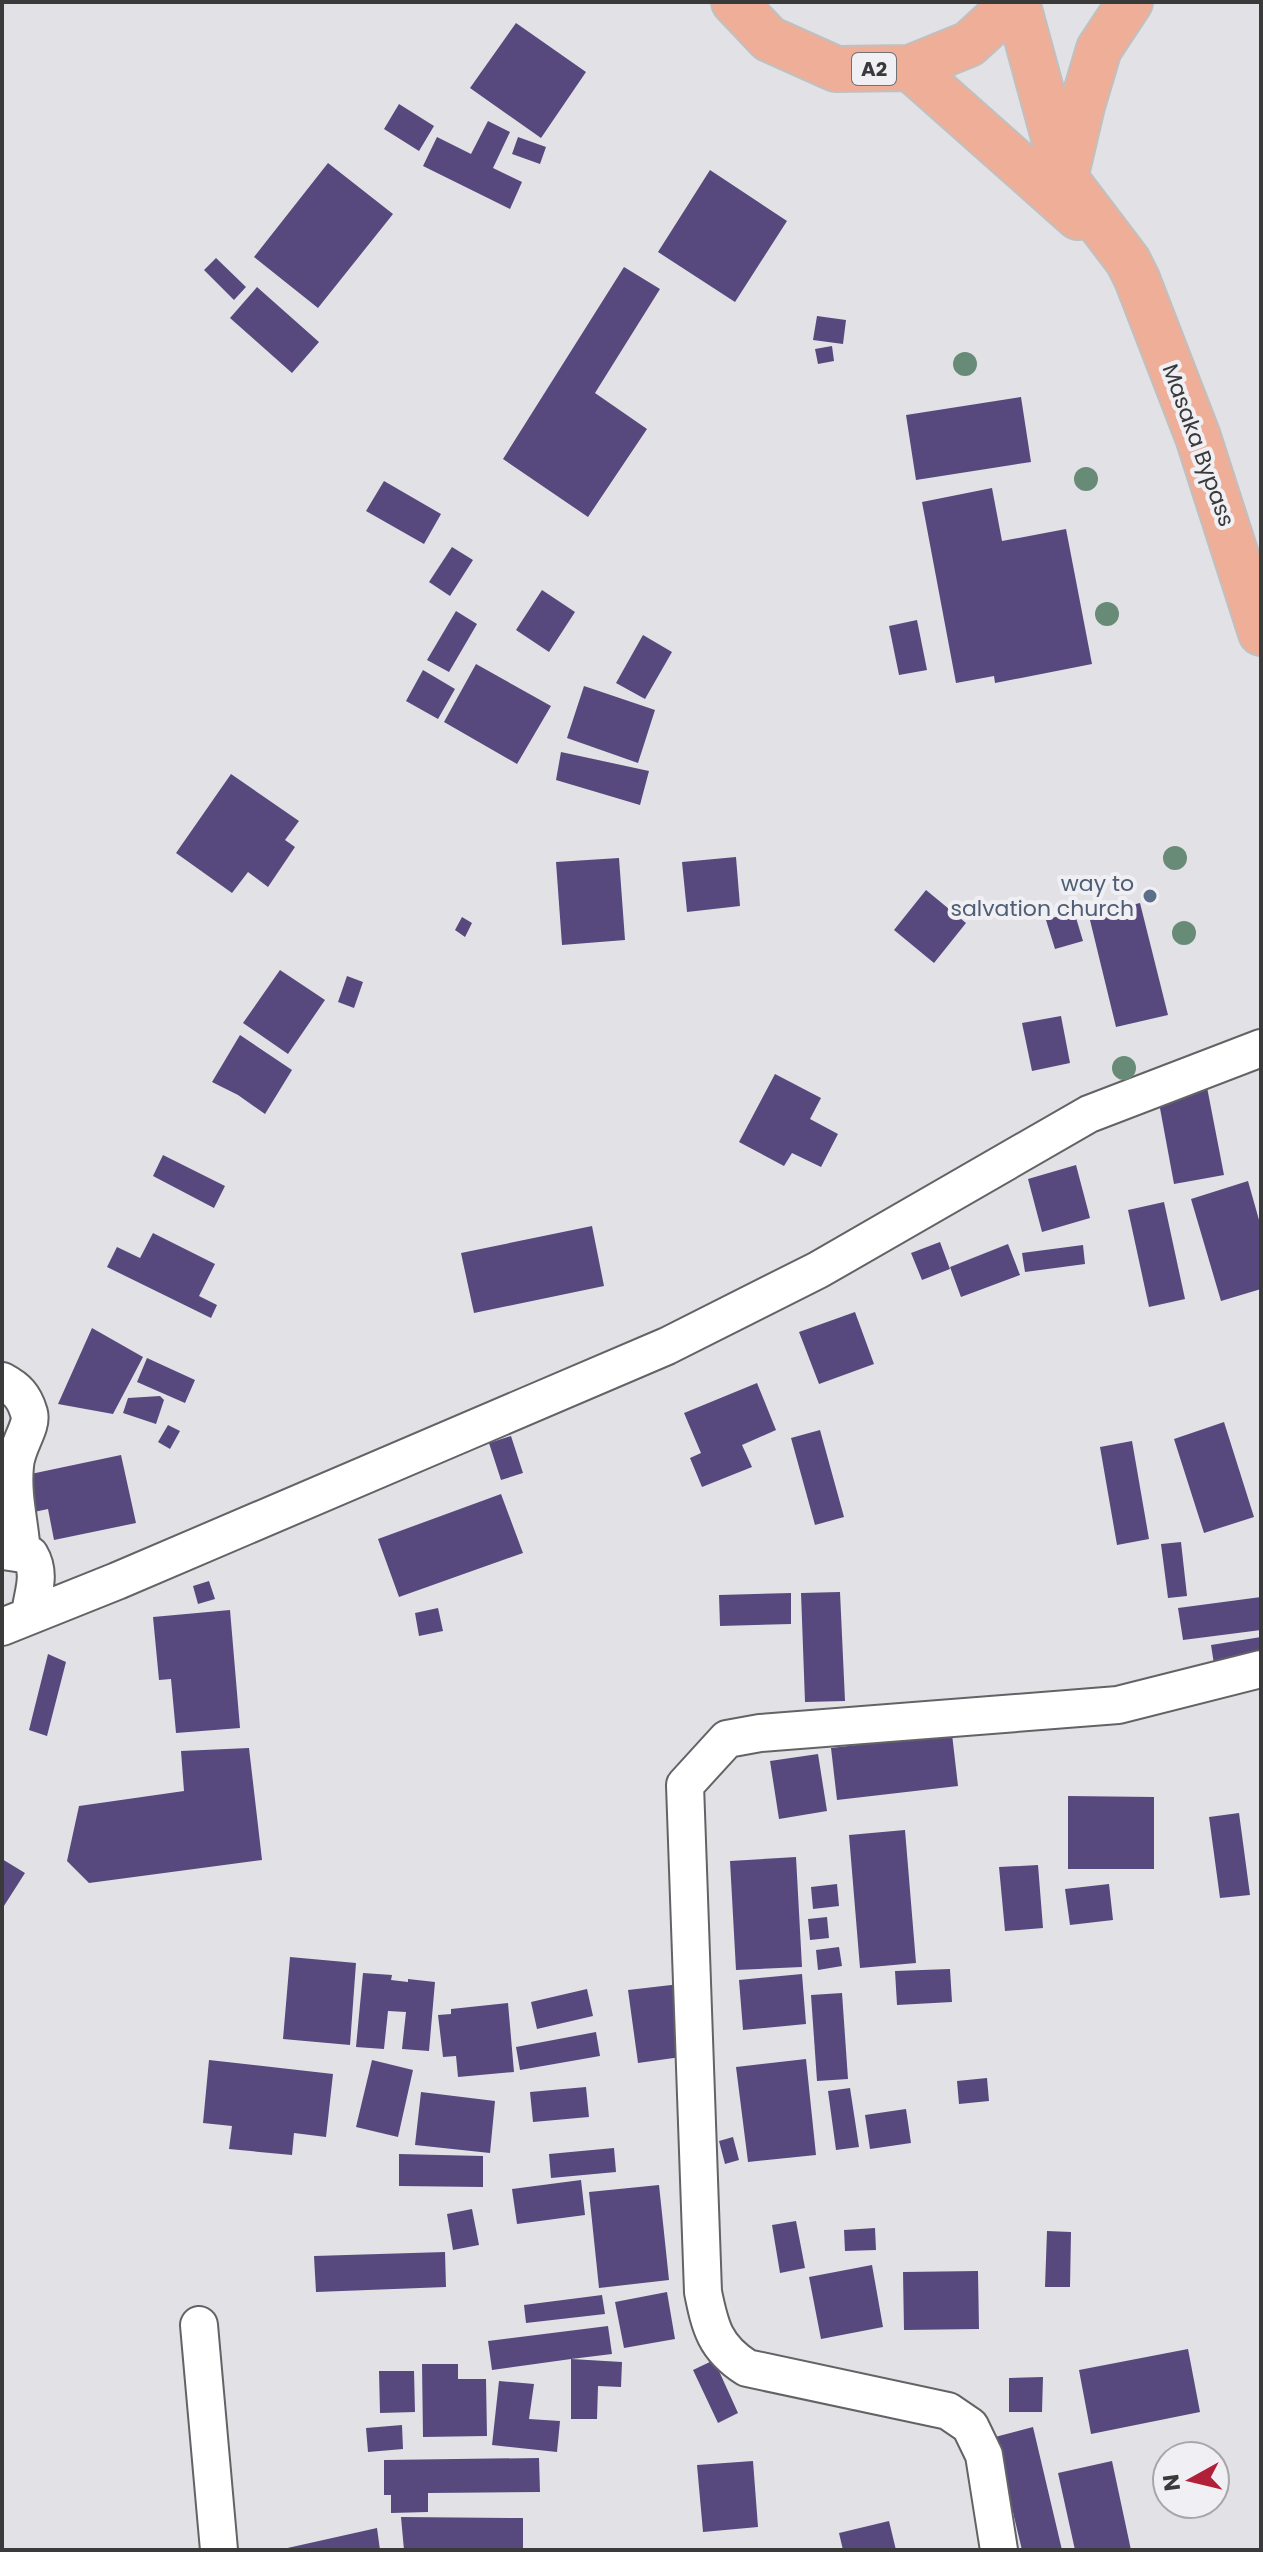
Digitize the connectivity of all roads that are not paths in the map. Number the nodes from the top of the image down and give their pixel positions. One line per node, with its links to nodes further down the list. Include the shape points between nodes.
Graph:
1 (734, 2): 4 (highway, A2, via 769,39 836,69)
2 (1016, 2): 4 (highway, A2, via 969,44); 5 (highway, Masaka Bypass)
3 (1130, 2): 5 (highway, via 1099,49)
4 (910, 68): 6 (highway, Masaka Bypass)
5 (1065, 178): 6 (highway, Masaka Bypass)
6 (1128, 261): 7 (highway, Masaka Bypass, via 1198,437)
7 (1261, 633)
8 (1261, 1048): 11 (street, via 1089,1114 818,1270 667,1346)
9 (2, 1381): 10 (street, via 20,1391 30,1414 15,1464)
10 (12, 1552): 11 (street, via 30,1555 38,1576)
11 (16, 1621)
12 (1261, 1669): 15 (street, via 1118,1705 727,1739 685,1785 703,2292 711,2329 731,2357 747,2368 948,2411 970,2426 984,2455)
13 (199, 2325): 14 (street)
14 (219, 2550)
15 (999, 2550)

